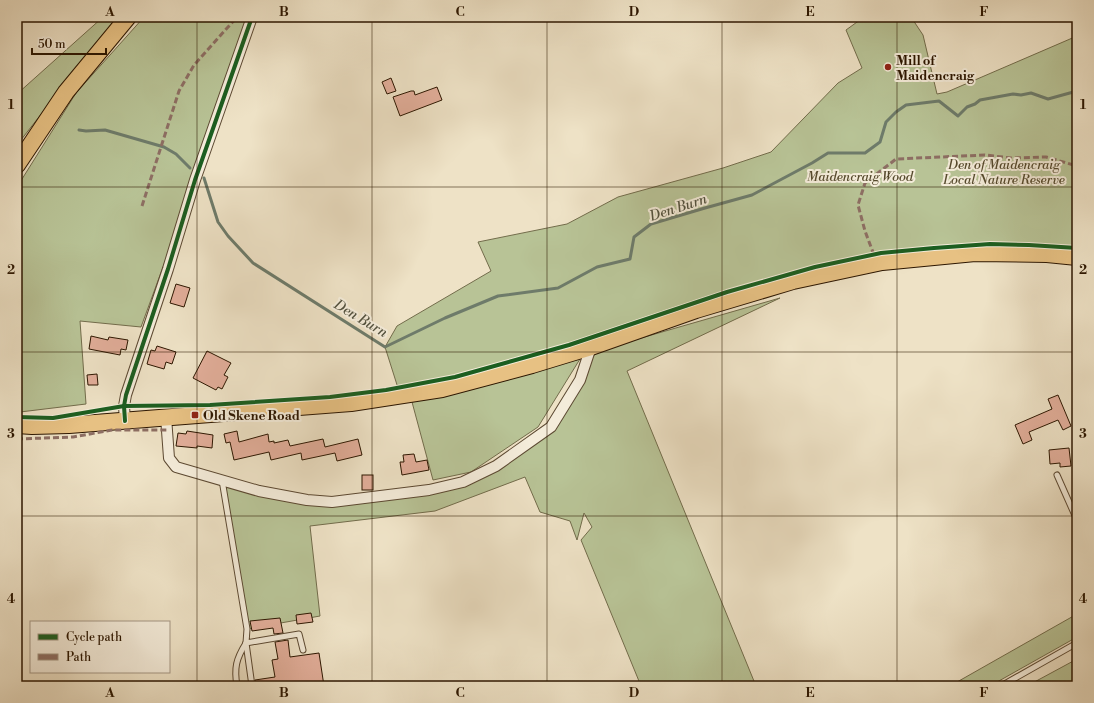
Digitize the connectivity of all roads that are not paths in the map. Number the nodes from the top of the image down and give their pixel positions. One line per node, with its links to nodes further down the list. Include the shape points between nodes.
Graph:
1 (128, 17): 3 (main road, via 66,92)
2 (252, 17): 7 (street, via 195,180 128,389 124,406)
3 (17, 165)
4 (1077, 258): 5 (main road, via 1047,254 975,253 882,262 793,281 696,310)
5 (591, 347): 6 (main road, via 442,389 351,402); 10 (street, via 580,380 551,427 496,466 463,482 429,490 332,502 259,491)
6 (166, 417): 7 (main road); 10 (street, via 168,453 172,463 180,469)
7 (125, 421): 8 (main road)
8 (22, 426)
9 (1057, 475): 11 (lane)
10 (222, 480): 12 (lane, via 247,630)
11 (1077, 520)
12 (246, 643): 14 (lane, via 300,634); 15 (lane, via 238,655); 16 (lane)
13 (1077, 643): 17 (lane)
14 (303, 650)
15 (237, 686)
16 (252, 686)
17 (1001, 686)

